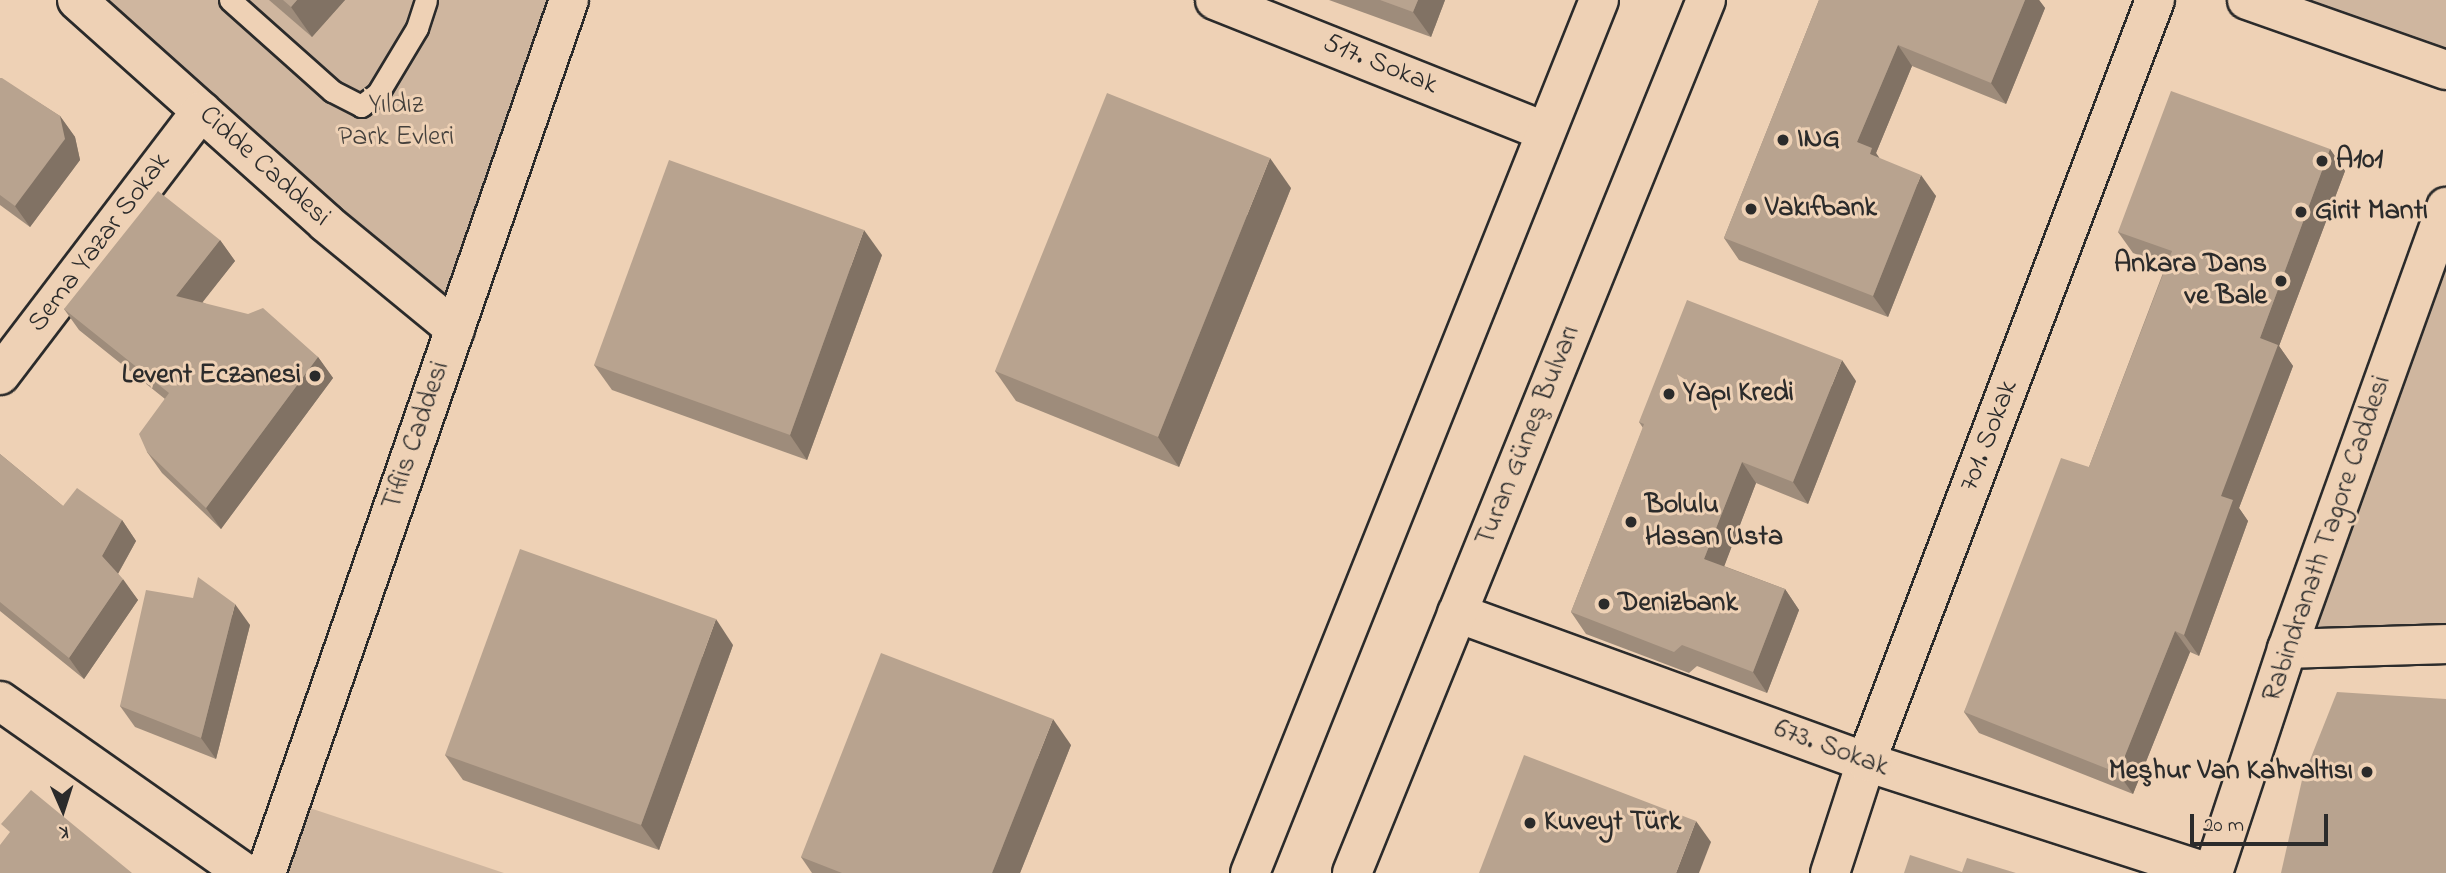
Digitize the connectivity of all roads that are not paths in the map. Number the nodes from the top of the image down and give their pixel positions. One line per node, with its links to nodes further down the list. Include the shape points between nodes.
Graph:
1 (77, 0): 11 (street, Cidde Caddesi)
2 (230, 0): 3 (lane, via 332,91 361,106 378,93 417,28)
3 (426, 0)
4 (569, 0): 14 (street, Tiflis Caddesi)
5 (1215, 0): 12 (street, 517. Sokak)
6 (1599, 0): 12 (street)
7 (1706, 0): 16 (street, Turan Güneş Bulvarı)
8 (2155, 0): 20 (street, 701. Sokak)
9 (2247, 0): 10 (street)
10 (2446, 70)
11 (201, 111): 14 (street, Cidde Caddesi, via 326,223); 15 (street, Sema Yazar Sokak)
12 (1545, 131): 23 (street)
13 (2446, 207): 18 (street, Rabindranath Tagore Caddesi)
14 (455, 329): 22 (street, Tiflis Caddesi)
15 (0, 375)
16 (1457, 613): 20 (street, 673. Sokak); 24 (street, Turan Güneş Bulvarı)
17 (2446, 644): 18 (street)
18 (2287, 649): 26 (street, Rabindranath Tagore Caddesi)
19 (0, 701): 21 (street)
20 (1866, 762): 25 (street, 701. Sokak); 26 (street, 673. Sokak)
21 (245, 873)
22 (266, 873)
23 (1250, 873)
24 (1352, 873)
25 (1830, 873)
26 (2211, 873)

